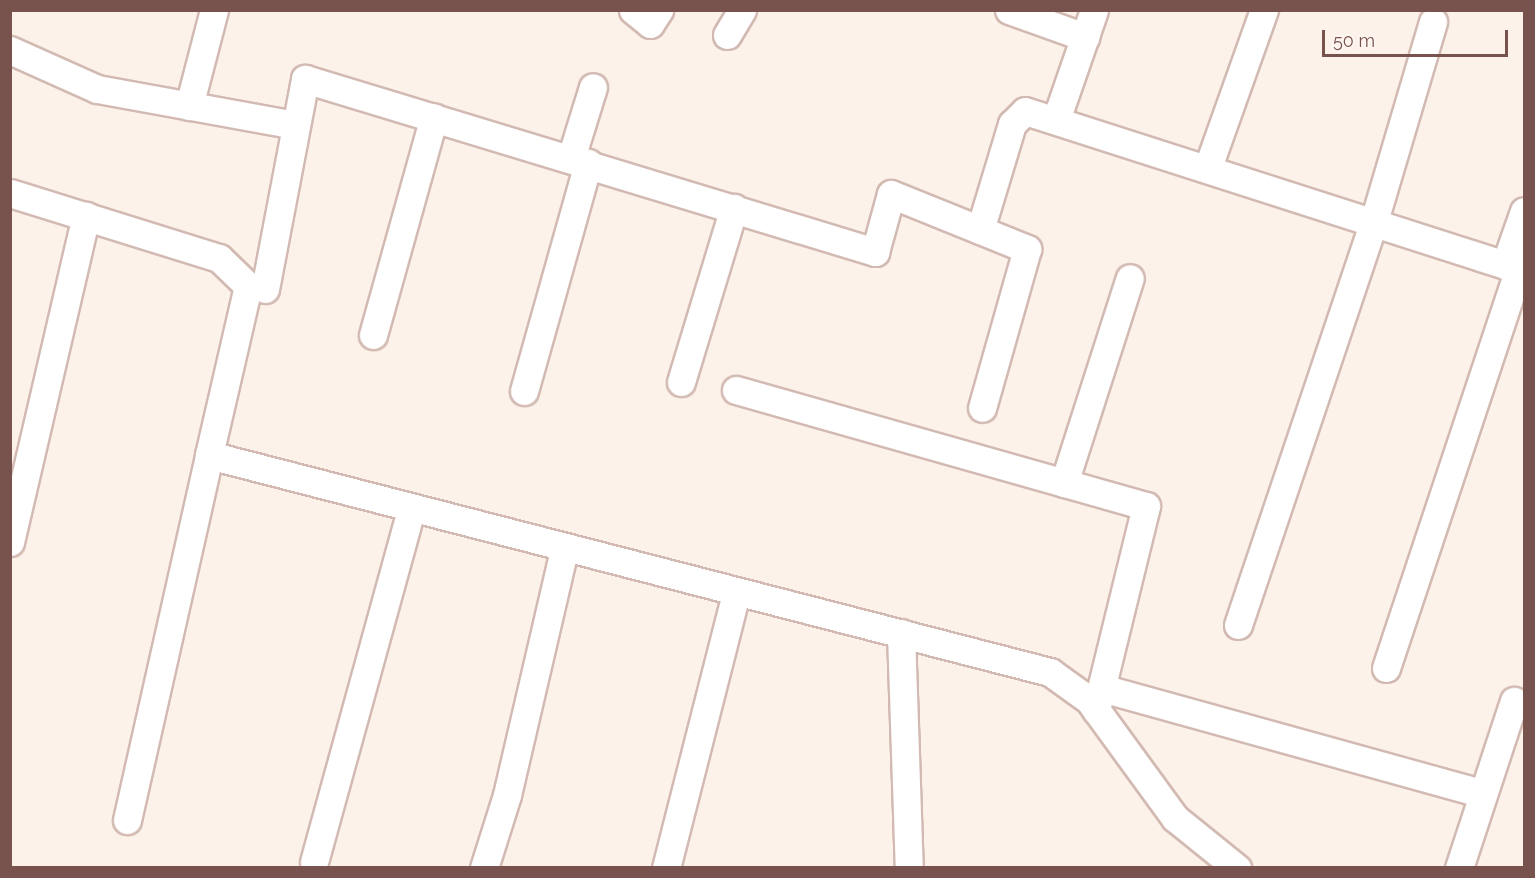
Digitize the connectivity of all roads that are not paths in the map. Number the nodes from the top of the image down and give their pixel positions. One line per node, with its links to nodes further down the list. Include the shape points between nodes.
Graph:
1 (214, 10): 13 (street)
2 (633, 10): 3 (street, via 650,24)
3 (659, 10)
4 (742, 10): 9 (street)
5 (1010, 10): 10 (street)
6 (1094, 10): 10 (street)
7 (1264, 10): 18 (street)
8 (1432, 22): 23 (street)
9 (727, 35)
10 (1085, 37): 15 (street)
11 (10, 50): 13 (street, via 97,89)
12 (593, 87): 17 (street)
13 (189, 106): 16 (street)
14 (434, 117): 16 (street, via 305,79); 17 (street); 28 (street)
15 (1057, 117): 18 (street); 24 (street, via 1025,111 1012,124)
16 (296, 126): 27 (street)
17 (580, 161): 20 (street); 31 (street)
18 (1208, 167): 23 (street)
19 (10, 193): 22 (street)
20 (734, 208): 24 (street, via 875,252 891,194); 29 (street)
21 (1524, 211): 25 (street)
22 (86, 216): 33 (street, via 219,258 248,286); 36 (street)
23 (1374, 222): 25 (street); 39 (street)
24 (980, 230): 32 (street, via 1027,249)
25 (1516, 268): 41 (street)
26 (1130, 278): 34 (street)
27 (265, 290)
28 (373, 335)
29 (681, 382)
30 (736, 390): 34 (street)
31 (524, 391)
32 (982, 408)
33 (209, 455): 35 (street); 45 (street)
34 (1064, 483): 42 (street, via 1146,506)
35 (411, 511): 37 (street); 46 (street)
36 (10, 542)
37 (564, 550): 38 (street); 47 (street)
38 (736, 594): 40 (street); 48 (street)
39 (1238, 625)
40 (901, 633): 42 (street, via 1050,672); 49 (street)
41 (1386, 668)
42 (1099, 699): 44 (street); 50 (street, via 1175,818)
43 (1514, 700): 44 (street)
44 (1480, 793): 51 (street)
45 (127, 820)
46 (314, 862)
47 (484, 867)
48 (666, 867)
49 (909, 867)
50 (1237, 867)
51 (1459, 867)

